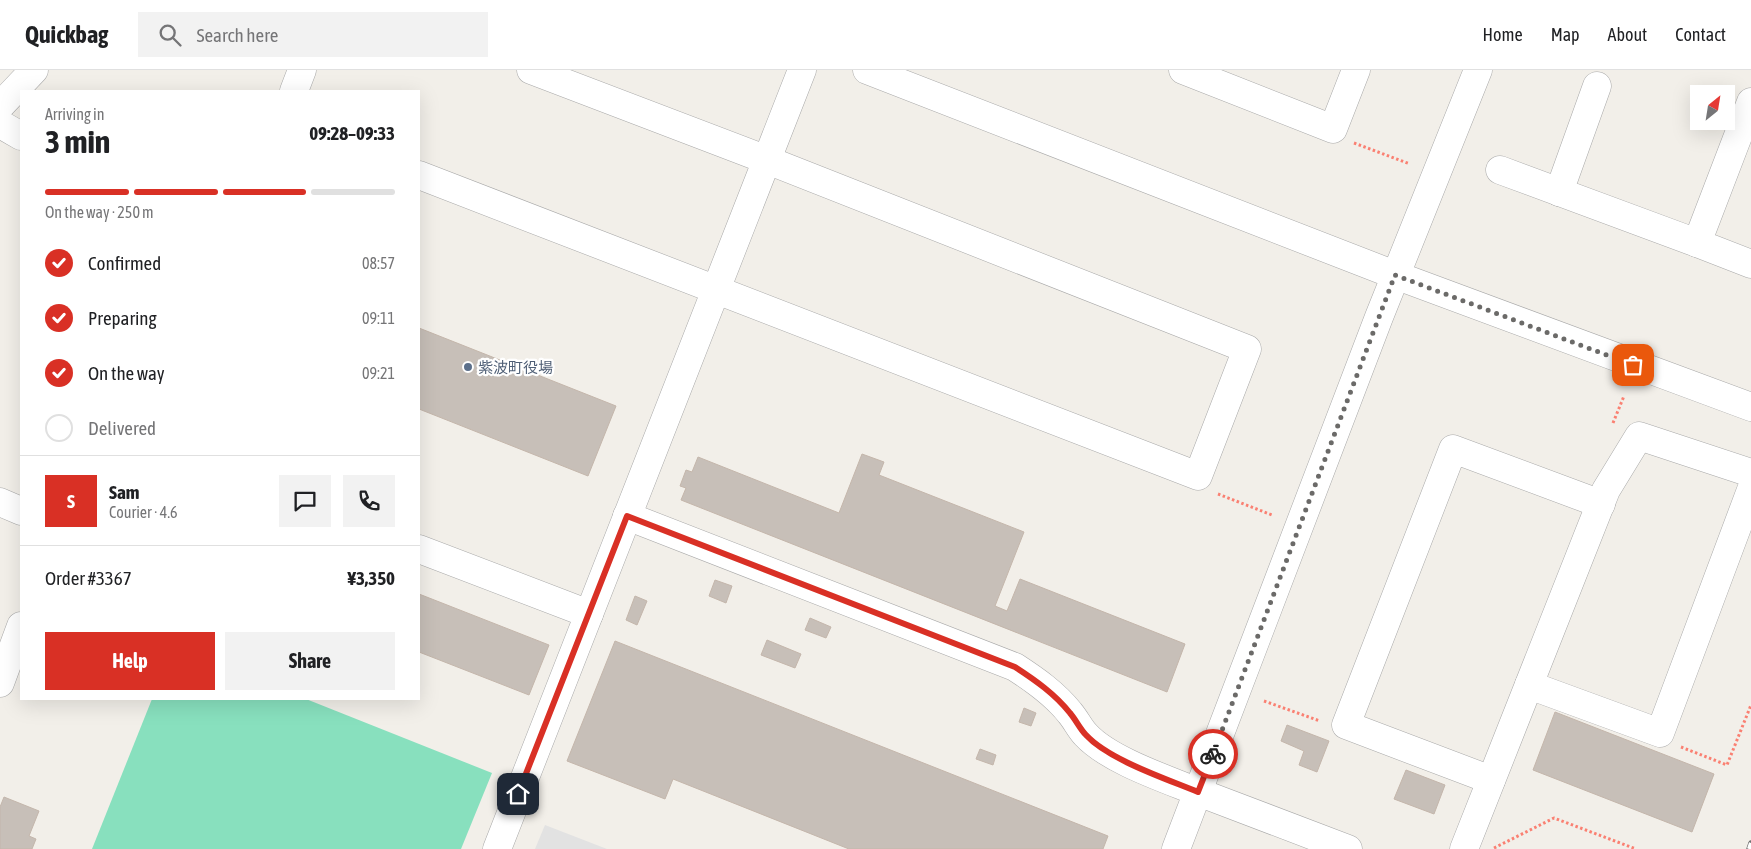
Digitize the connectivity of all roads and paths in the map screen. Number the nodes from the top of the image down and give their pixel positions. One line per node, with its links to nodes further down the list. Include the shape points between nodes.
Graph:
1 (34, 70): 12 (street)
2 (302, 70): 10 (street)
3 (531, 70): 16 (street)
4 (802, 70): 16 (street)
5 (867, 70): 23 (street)
6 (1356, 70): 14 (street)
7 (1478, 70): 23 (street)
8 (1197, 72): 14 (street)
9 (1598, 86): 20 (street)
10 (294, 90)
11 (1751, 102): 21 (street)
12 (0, 106)
13 (0, 124): 15 (street)
14 (1333, 129): 17 (path, via 1344,139)
15 (20, 135)
16 (767, 160): 24 (street); 29 (street, via 1247,350)
17 (1410, 164)
18 (1500, 170): 20 (street)
19 (420, 175): 24 (street)
20 (1559, 192): 21 (street)
21 (1697, 243): 22 (street)
22 (1751, 264)
23 (1395, 275): 26 (street); 46 (street)
24 (715, 292): 29 (street); 35 (street)
25 (1624, 396): 27 (path)
26 (1751, 407)
27 (1612, 426)
28 (1751, 473): 32 (street, via 1639,436)
29 (1198, 476): 34 (path, via 1207,490)
30 (1751, 490): 44 (street)
31 (0, 502): 33 (street)
32 (1601, 504): 40 (street); 43 (street, via 1453,449)
33 (20, 510)
34 (1272, 514)
35 (627, 516): 37 (street); 46 (street, via 1015,667 1056,697 1086,736 1106,750 1152,774)
36 (420, 548): 37 (street)
37 (589, 614): 47 (street)
38 (20, 629): 39 (street)
39 (0, 683)
40 (1529, 684): 44 (street); 45 (street)
41 (1264, 701): 43 (path, via 1334,727)
42 (1751, 706): 44 (path, via 1727,765 1671,743)
43 (1346, 725): 45 (street)
44 (1660, 733)
45 (1492, 780): 50 (street)
46 (1198, 792): 48 (street); 49 (street)
47 (497, 849)
48 (1176, 849)
49 (1348, 849)
50 (1464, 849)
51 (1492, 849): 52 (path, via 1554,818)
52 (1636, 849)

